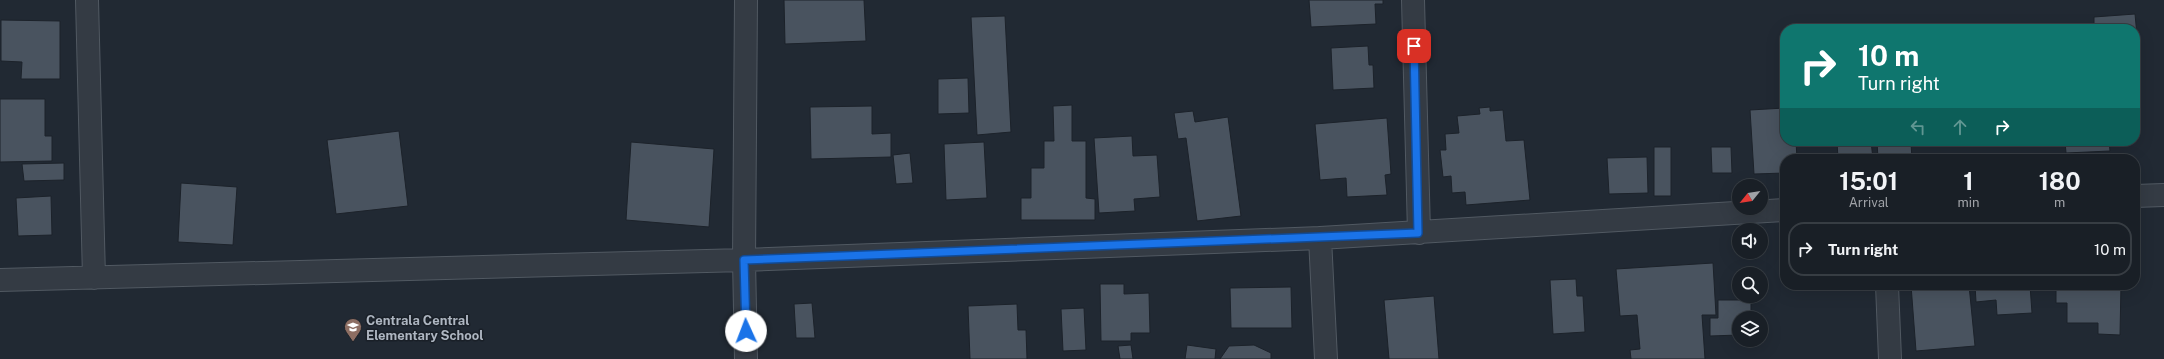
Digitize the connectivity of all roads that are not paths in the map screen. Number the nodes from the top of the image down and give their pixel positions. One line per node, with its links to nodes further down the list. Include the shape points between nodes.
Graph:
1 (88, 0): 10 (street)
2 (746, 0): 9 (street)
3 (1413, 0): 7 (street)
4 (2164, 195): 5 (street)
5 (2140, 196)
6 (1780, 210): 7 (street)
7 (1418, 233): 8 (street)
8 (1320, 238): 9 (street); 14 (street)
9 (744, 260): 10 (street); 13 (street)
10 (94, 278): 11 (street)
11 (0, 280)
12 (1887, 290): 15 (street)
13 (746, 359)
14 (1326, 359)
15 (1890, 359)

